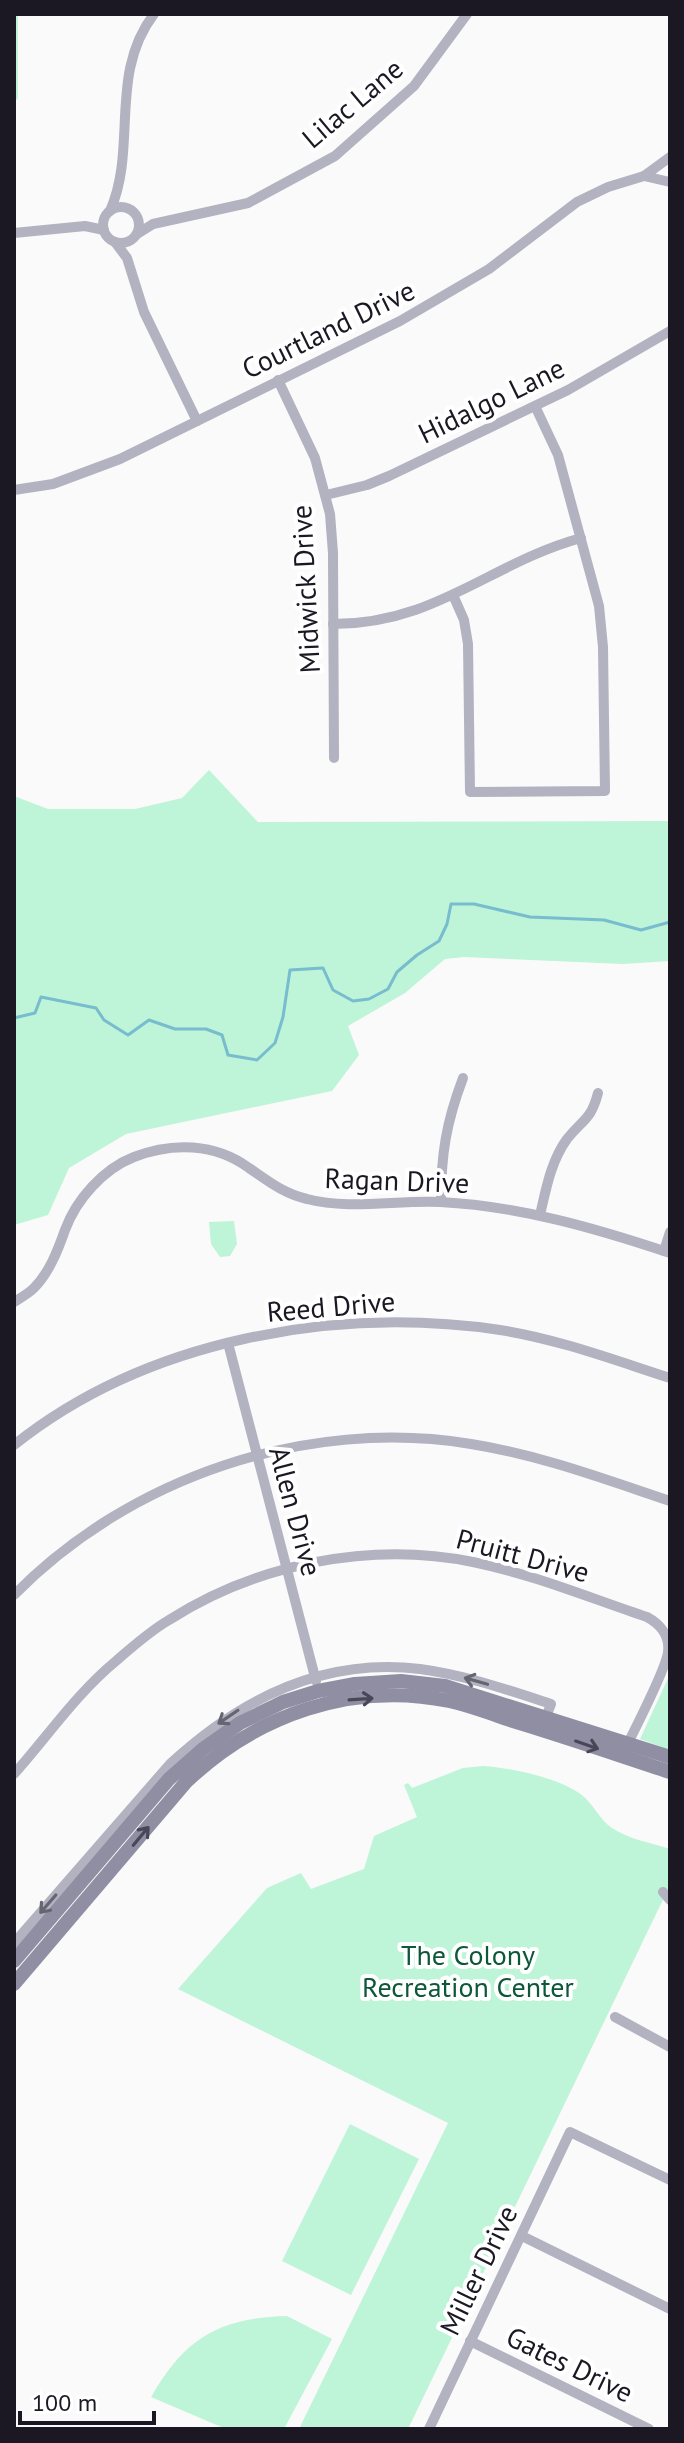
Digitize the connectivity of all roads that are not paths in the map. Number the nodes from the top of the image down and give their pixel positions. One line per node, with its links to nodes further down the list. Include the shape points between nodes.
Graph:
1 (154, 14): 6 (street, via 141,31 127,75)
2 (467, 14): 10 (street, Lilac Lane, via 414,86 335,156 248,203)
3 (670, 157): 4 (street, Courtland Drive)
4 (644, 176): 5 (street); 16 (street, Courtland Drive, via 588,196 457,290)
5 (670, 182)
6 (119, 192): 7 (street); 9 (street)
7 (126, 208): 8 (street); 9 (street)
8 (138, 218): 10 (street); 12 (street)
9 (106, 220): 11 (street); 13 (street, via 107,236)
10 (153, 224): 12 (street, Lilac Lane)
11 (14, 233)
12 (132, 238): 13 (street); 14 (street)
13 (115, 242): 14 (street)
14 (127, 258): 18 (street, via 144,312)
15 (670, 331): 17 (street, Hidalgo Lane)
16 (278, 380): 18 (street, Courtland Drive); 20 (street, Midwick Drive)
17 (535, 406): 20 (street, Hidalgo Lane, via 386,478); 21 (street, via 558,455)
18 (197, 421): 19 (street, Courtland Drive, via 87,473)
19 (14, 490)
20 (326, 495): 23 (street, Midwick Drive, via 333,547)
21 (581, 538): 22 (street); 22 (street, via 603,634 605,791 470,792 468,644)
22 (453, 595): 23 (street, via 391,619)
23 (333, 624): 24 (street, Midwick Drive)
24 (334, 758)
25 (463, 1078): 27 (street, via 449,1115)
26 (598, 1093): 28 (street, via 593,1111 555,1158)
27 (441, 1202): 28 (street, Ragan Drive); 31 (street, Ragan Drive, via 329,1204 282,1191 212,1149 154,1151 123,1163 82,1198 40,1280)
28 (540, 1215): 30 (street, Ragan Drive)
29 (670, 1232): 30 (street)
30 (667, 1252)
31 (14, 1302)
32 (228, 1343): 33 (street, Reed Drive, via 351,1323 450,1324 550,1341); 34 (street, Reed Drive, via 95,1393); 35 (street, Allen Drive)
33 (670, 1378)
34 (14, 1445)
35 (257, 1456): 36 (street, via 353,1438 467,1443 537,1457); 37 (street, Allen Drive); 38 (street, via 197,1475 112,1516)
36 (670, 1501)
37 (287, 1568): 39 (street, Allen Drive); 40 (street, Pruitt Drive, via 358,1556 449,1559 522,1575 647,1617 664,1630 669,1650); 43 (street, Pruitt Drive, via 167,1621 98,1677)
38 (14, 1595)
39 (317, 1691): 40 (main road, one-way to 40, via 451,1702); 40 (main road, one-way to 39, via 546,1717 445,1686 401,1681); 44 (street, one-way to 44, via 278,1690 199,1737); 45 (main road, via 240,1723 169,1779); 46 (main road, one-way to 39, via 186,1782 240,1737)
40 (624, 1750): 41 (main road); 42 (main road)
41 (670, 1757)
42 (670, 1772)
43 (14, 1774)
44 (14, 1943)
45 (14, 1961)
46 (14, 1984)
47 (615, 2017): 48 (street)
48 (670, 2047)
49 (670, 2180): 50 (street, Miller Drive, via 570,2132)
50 (522, 2236): 51 (street); 52 (street, Miller Drive)
51 (670, 2309)
52 (470, 2341): 53 (street, Miller Drive); 54 (street, Gates Drive)
53 (429, 2429)
54 (649, 2429)

